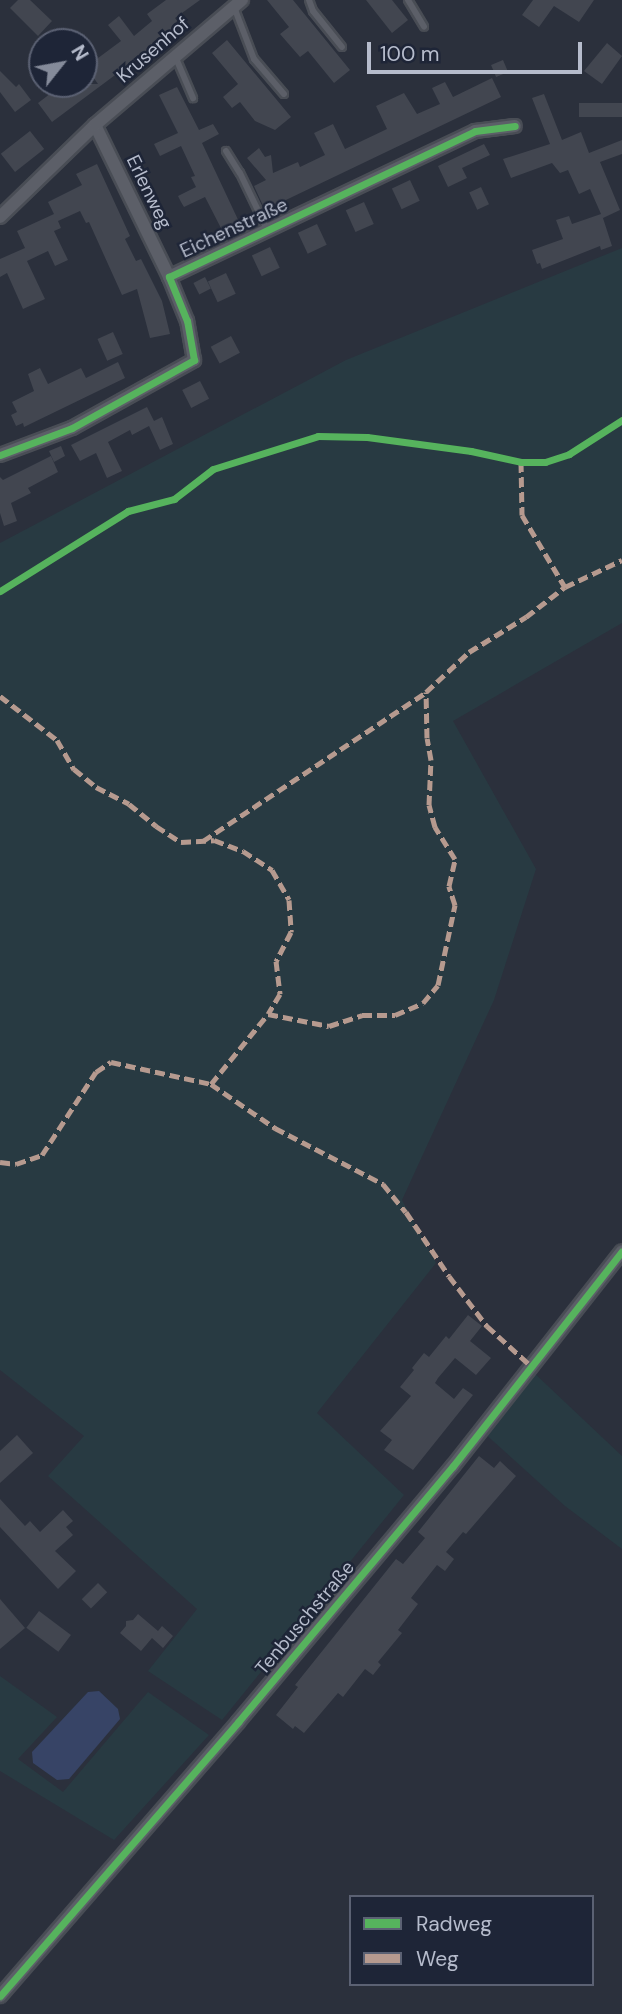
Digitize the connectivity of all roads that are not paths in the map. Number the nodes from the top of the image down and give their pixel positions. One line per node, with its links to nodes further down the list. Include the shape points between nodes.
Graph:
1 (309, 0): 5 (lane)
2 (408, 0): 4 (lane)
3 (238, 4): 6 (street, Krusenhof); 7 (lane, via 254,59)
4 (424, 27)
5 (342, 47)
6 (175, 56): 8 (lane); 9 (street, Krusenhof)
7 (285, 94)
8 (194, 99)
9 (95, 125): 12 (street, Krusenhof); 14 (street, Erlenweg)
10 (515, 126): 13 (street, Eichenstraße, via 475,131)
11 (226, 151): 13 (lane)
12 (0, 217)
13 (267, 230): 14 (street, Eichenstraße)
14 (169, 276): 15 (street, Eichenstraße, via 187,321 194,360 72,428)
15 (0, 456)
16 (622, 1251): 17 (street, Tenbuschstraße, via 417,1509)
17 (0, 1996)

